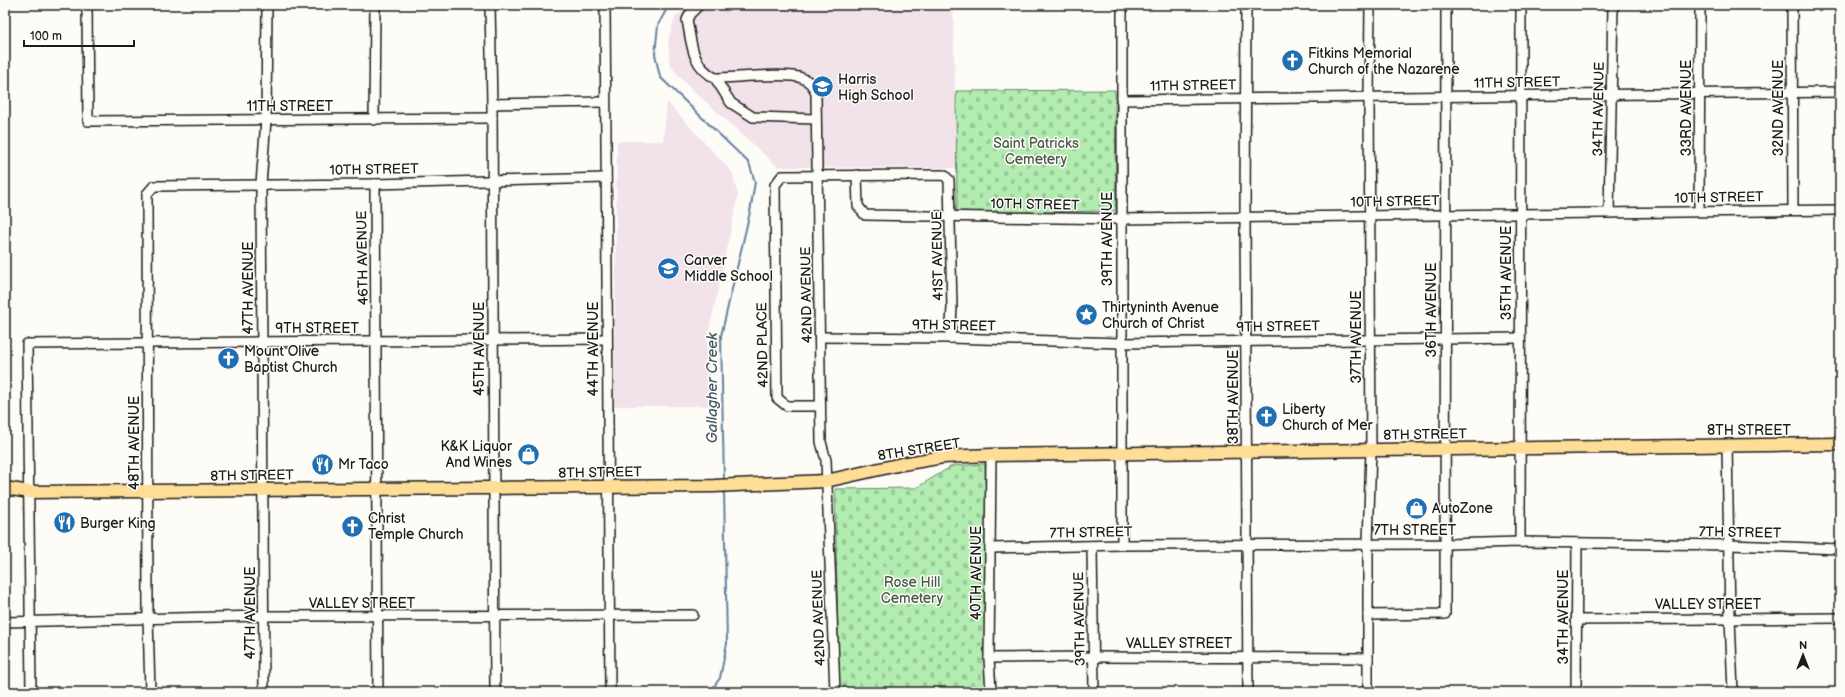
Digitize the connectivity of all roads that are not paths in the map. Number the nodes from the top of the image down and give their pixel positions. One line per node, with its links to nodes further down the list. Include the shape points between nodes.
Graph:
1 (87, 5): 29 (street, 11TH STREET, via 88,121)
2 (267, 5): 29 (street, 47TH AVENUE)
3 (375, 5): 30 (street)
4 (490, 5): 26 (street, 45TH AVENUE)
5 (604, 5): 25 (street, 44TH AVENUE)
6 (699, 5): 15 (street, via 687,20 696,60 703,70)
7 (1122, 5): 24 (street, 39TH AVENUE)
8 (1246, 5): 23 (street, 38TH AVENUE)
9 (1370, 5): 21 (street, 37TH AVENUE)
10 (1446, 5): 22 (street, 36TH AVENUE)
11 (1521, 5): 20 (street, 35TH AVENUE)
12 (1613, 5): 19 (street, 34TH AVENUE)
13 (1700, 5): 18 (street, 33RD AVENUE)
14 (1792, 5): 16 (street, 32ND AVENUE)
15 (715, 78): 28 (street, via 731,103 753,117); 28 (street, 42ND AVENUE, via 802,78 814,86)
16 (1792, 92): 17 (street, 11TH STREET); 18 (street, 11TH STREET); 38 (street, 32ND AVENUE)
17 (1840, 92)
18 (1700, 93): 19 (street, 11TH STREET); 40 (street, 33RD AVENUE)
19 (1613, 94): 20 (street, 11TH STREET); 41 (street, 34TH AVENUE)
20 (1521, 96): 22 (street, 11TH STREET); 43 (street, 35TH AVENUE)
21 (1369, 97): 22 (street, 11TH STREET); 23 (street, 11TH STREET); 44 (street, 37TH AVENUE)
22 (1446, 97): 42 (street, 36TH AVENUE)
23 (1246, 99): 24 (street, 11TH STREET); 46 (street, 38TH AVENUE)
24 (1122, 100): 47 (street, 39TH AVENUE)
25 (604, 102): 26 (street); 33 (street, 44TH AVENUE)
26 (492, 104): 27 (street, 45TH AVENUE)
27 (492, 118): 30 (street, 11TH STREET); 34 (street, 45TH AVENUE)
28 (816, 119): 31 (street, 42ND AVENUE)
29 (266, 120): 30 (street, 11TH STREET); 35 (street, 47TH AVENUE)
30 (374, 120)
31 (818, 175): 32 (street); 48 (street, 42ND AVENUE); 60 (street, 42ND PLACE, via 782,176 775,185 778,398 787,406)
32 (857, 175): 45 (street, 10TH STREET, via 858,206 865,215); 45 (street, 41ST AVENUE, via 944,175 949,180)
33 (606, 178): 34 (street, 10TH STREET); 52 (street, 44TH AVENUE)
34 (492, 180): 36 (street, 10TH STREET); 54 (street, 45TH AVENUE)
35 (261, 184): 36 (street, 10TH STREET); 37 (street, 10TH STREET, via 154,186); 57 (street, 47TH AVENUE)
36 (375, 184): 58 (street, 46TH AVENUE)
37 (147, 194): 56 (street, 48TH AVENUE)
38 (1793, 210): 39 (street, 10TH STREET); 40 (street, 10TH STREET)
39 (1840, 210)
40 (1699, 212): 41 (street, 10TH STREET)
41 (1609, 213): 43 (street, 10TH STREET)
42 (1445, 214): 43 (street, 10TH STREET); 44 (street, 10TH STREET); 50 (street, 36TH AVENUE)
43 (1521, 214): 51 (street, 35TH AVENUE)
44 (1369, 215): 46 (street, 10TH STREET); 53 (street, 37TH AVENUE)
45 (950, 217): 47 (street, 10TH STREET); 49 (street, 41ST AVENUE)
46 (1245, 217): 47 (street, 10TH STREET); 55 (street, 38TH AVENUE)
47 (1121, 219): 59 (street, 39TH AVENUE)
48 (820, 337): 49 (street, 9TH STREET); 60 (street, 42ND AVENUE)
49 (950, 338): 59 (street, 9TH STREET)
50 (1446, 338): 51 (street, 9TH STREET); 53 (street, 9TH STREET); 64 (street, 36TH AVENUE)
51 (1520, 338): 63 (street, 35TH AVENUE)
52 (606, 339): 54 (street, 9TH STREET); 70 (street, 44TH AVENUE)
53 (1369, 340): 55 (street, 9TH STREET); 65 (street, 37TH AVENUE)
54 (493, 341): 58 (street, 9TH STREET); 72 (street, 45TH AVENUE)
55 (1246, 341): 59 (street, 9TH STREET); 66 (street, 38TH AVENUE)
56 (147, 342): 57 (street, 9TH STREET); 75 (street, 48TH AVENUE); 76 (street, 9TH STREET, via 27,344)
57 (262, 342): 58 (street, 9TH STREET); 74 (street, 47TH AVENUE)
58 (376, 342): 73 (street, 46TH AVENUE)
59 (1122, 343): 67 (street, 39TH AVENUE)
60 (820, 406): 69 (street, 42ND AVENUE)
61 (1840, 444): 62 (main road, 8TH STREET)
62 (1728, 445): 63 (main road, 8TH STREET); 84 (street)
63 (1519, 448): 64 (main road, 8TH STREET); 78 (street, 35TH AVENUE)
64 (1446, 449): 65 (main road, 8TH STREET); 83 (street, 36TH AVENUE)
65 (1371, 450): 66 (main road, 8TH STREET); 79 (street, 37TH AVENUE)
66 (1247, 452): 67 (main road, 8TH STREET); 82 (street, 38TH AVENUE)
67 (1121, 454): 68 (main road, 8TH STREET); 81 (street, 39TH AVENUE)
68 (991, 455): 69 (main road, 8TH STREET, via 936,458); 86 (street, 40TH AVENUE)
69 (826, 481): 70 (main road, 8TH STREET); 110 (street, 42ND AVENUE)
70 (608, 487): 72 (main road, 8TH STREET); 92 (street, 44TH AVENUE)
71 (5, 488): 76 (main road, 8TH STREET)
72 (493, 488): 73 (main road, 8TH STREET); 91 (street, 45TH AVENUE)
73 (377, 489): 74 (main road, 8TH STREET); 93 (street, 46TH AVENUE)
74 (263, 490): 75 (main road, 8TH STREET); 90 (street, 47TH AVENUE)
75 (149, 491): 76 (main road, 8TH STREET); 94 (street, 48TH AVENUE)
76 (30, 492): 77 (main road); 98 (street)
77 (5, 497)
78 (1520, 542): 80 (street, 7TH STREET); 83 (street, 7TH STREET)
79 (1368, 543): 82 (street, 7TH STREET); 83 (street, 7TH STREET); 89 (street, 37TH AVENUE)
80 (1577, 543): 84 (street, 7TH STREET); 97 (street, 34TH AVENUE)
81 (1122, 544): 82 (street, 7TH STREET); 85 (street, 7TH STREET)
82 (1248, 544): 101 (street, 38TH AVENUE)
83 (1446, 544): 89 (street, 36TH AVENUE, via 1446,614)
84 (1729, 545): 87 (street, 7TH STREET); 95 (street)
85 (1092, 546): 86 (street, 7TH STREET); 100 (street, 39TH AVENUE)
86 (990, 548): 102 (street, 40TH AVENUE)
87 (1840, 549)
88 (694, 615): 92 (street, VALLEY STREET)
89 (1368, 615): 103 (street, 37TH AVENUE)
90 (264, 616): 93 (street, VALLEY STREET); 94 (street, VALLEY STREET); 106 (street, 47TH AVENUE)
91 (495, 616): 92 (street, VALLEY STREET); 93 (street, VALLEY STREET); 108 (street, 45TH AVENUE)
92 (609, 616): 109 (street, 44TH AVENUE)
93 (377, 617): 107 (street, 46TH AVENUE)
94 (148, 618): 98 (street, VALLEY STREET); 105 (street, 48TH AVENUE)
95 (1730, 618): 96 (street, VALLEY STREET); 97 (street, VALLEY STREET); 116 (street)
96 (1840, 618)
97 (1576, 620): 115 (street, 34TH AVENUE)
98 (30, 621): 99 (street, VALLEY STREET); 104 (street)
99 (5, 622)
100 (1094, 657): 101 (street, VALLEY STREET); 102 (street, VALLEY STREET); 112 (street, 39TH AVENUE)
101 (1248, 657): 103 (street, VALLEY STREET); 113 (street, 38TH AVENUE)
102 (989, 658): 111 (street, 40TH AVENUE)
103 (1368, 658): 114 (street, 37TH AVENUE)
104 (31, 692)
105 (150, 692)
106 (264, 692)
107 (378, 692)
108 (495, 692)
109 (610, 692)
110 (835, 692)
111 (991, 692)
112 (1094, 692)
113 (1248, 692)
114 (1368, 692)
115 (1576, 692)
116 (1733, 692)

